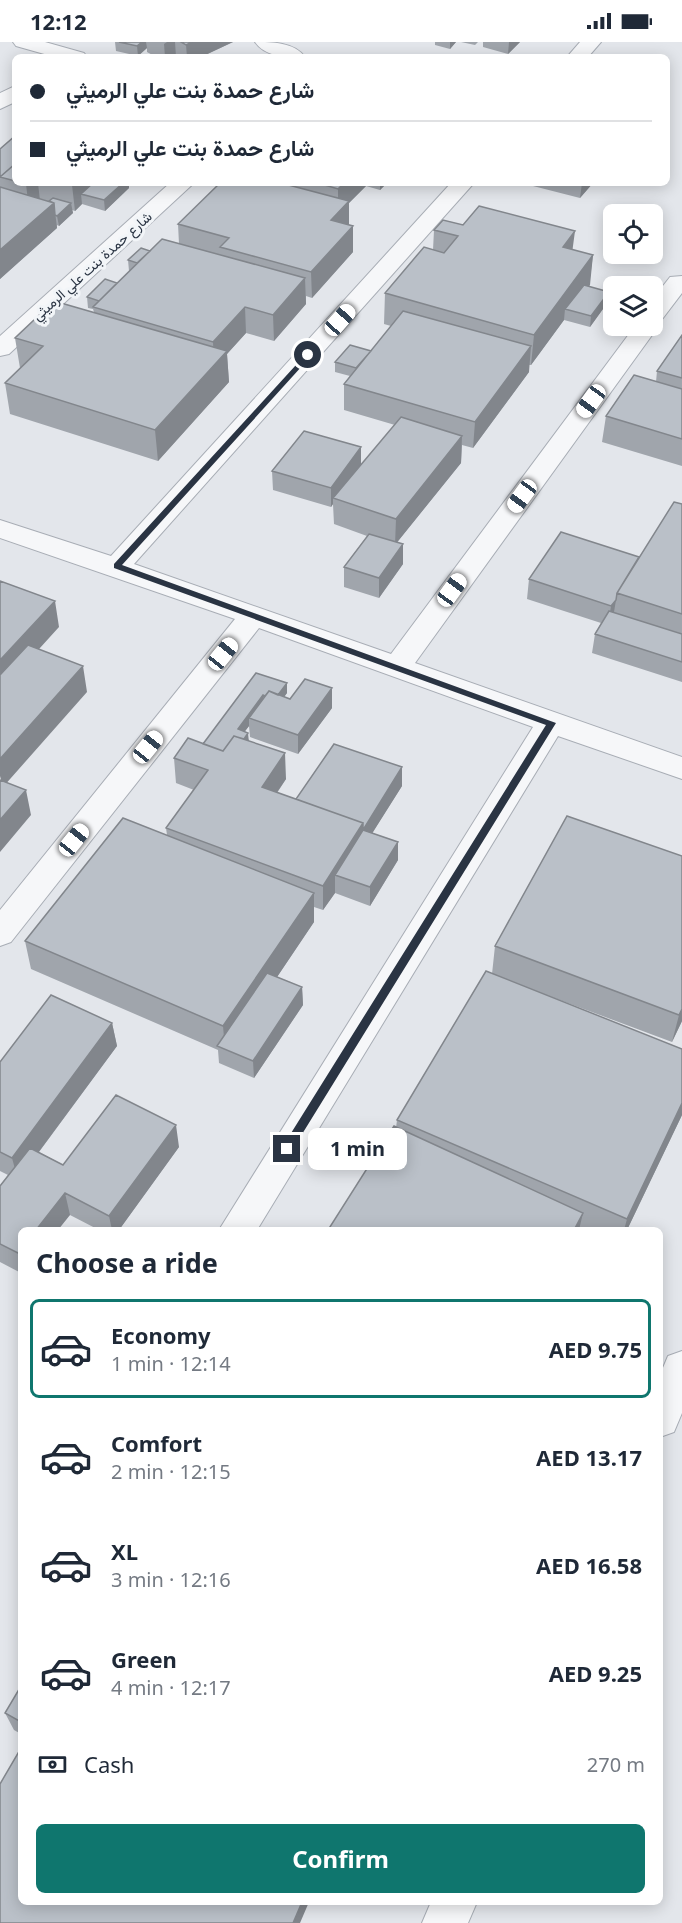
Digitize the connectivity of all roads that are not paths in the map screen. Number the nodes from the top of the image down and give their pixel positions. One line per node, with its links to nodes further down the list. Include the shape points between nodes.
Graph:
1 (23, 42): 4 (street)
2 (266, 42): 5 (street)
3 (591, 42): 6 (street)
4 (69, 52)
5 (289, 54)
6 (580, 54)
7 (180, 186): 12 (street, شارع حمدة بنت علي الرميثي)
8 (460, 186): 14 (street)
9 (678, 282): 10 (street)
10 (663, 302)
11 (639, 336): 16 (street)
12 (0, 350)
13 (0, 528): 14 (street)
14 (117, 566): 15 (street)
15 (252, 617): 16 (street); 19 (street)
16 (397, 666): 17 (street)
17 (551, 723): 18 (street); 20 (street)
18 (682, 768)
19 (0, 933)
20 (239, 1227)
21 (682, 1369): 22 (street)
22 (663, 1412)
23 (453, 1905): 24 (street)
24 (445, 1923)

